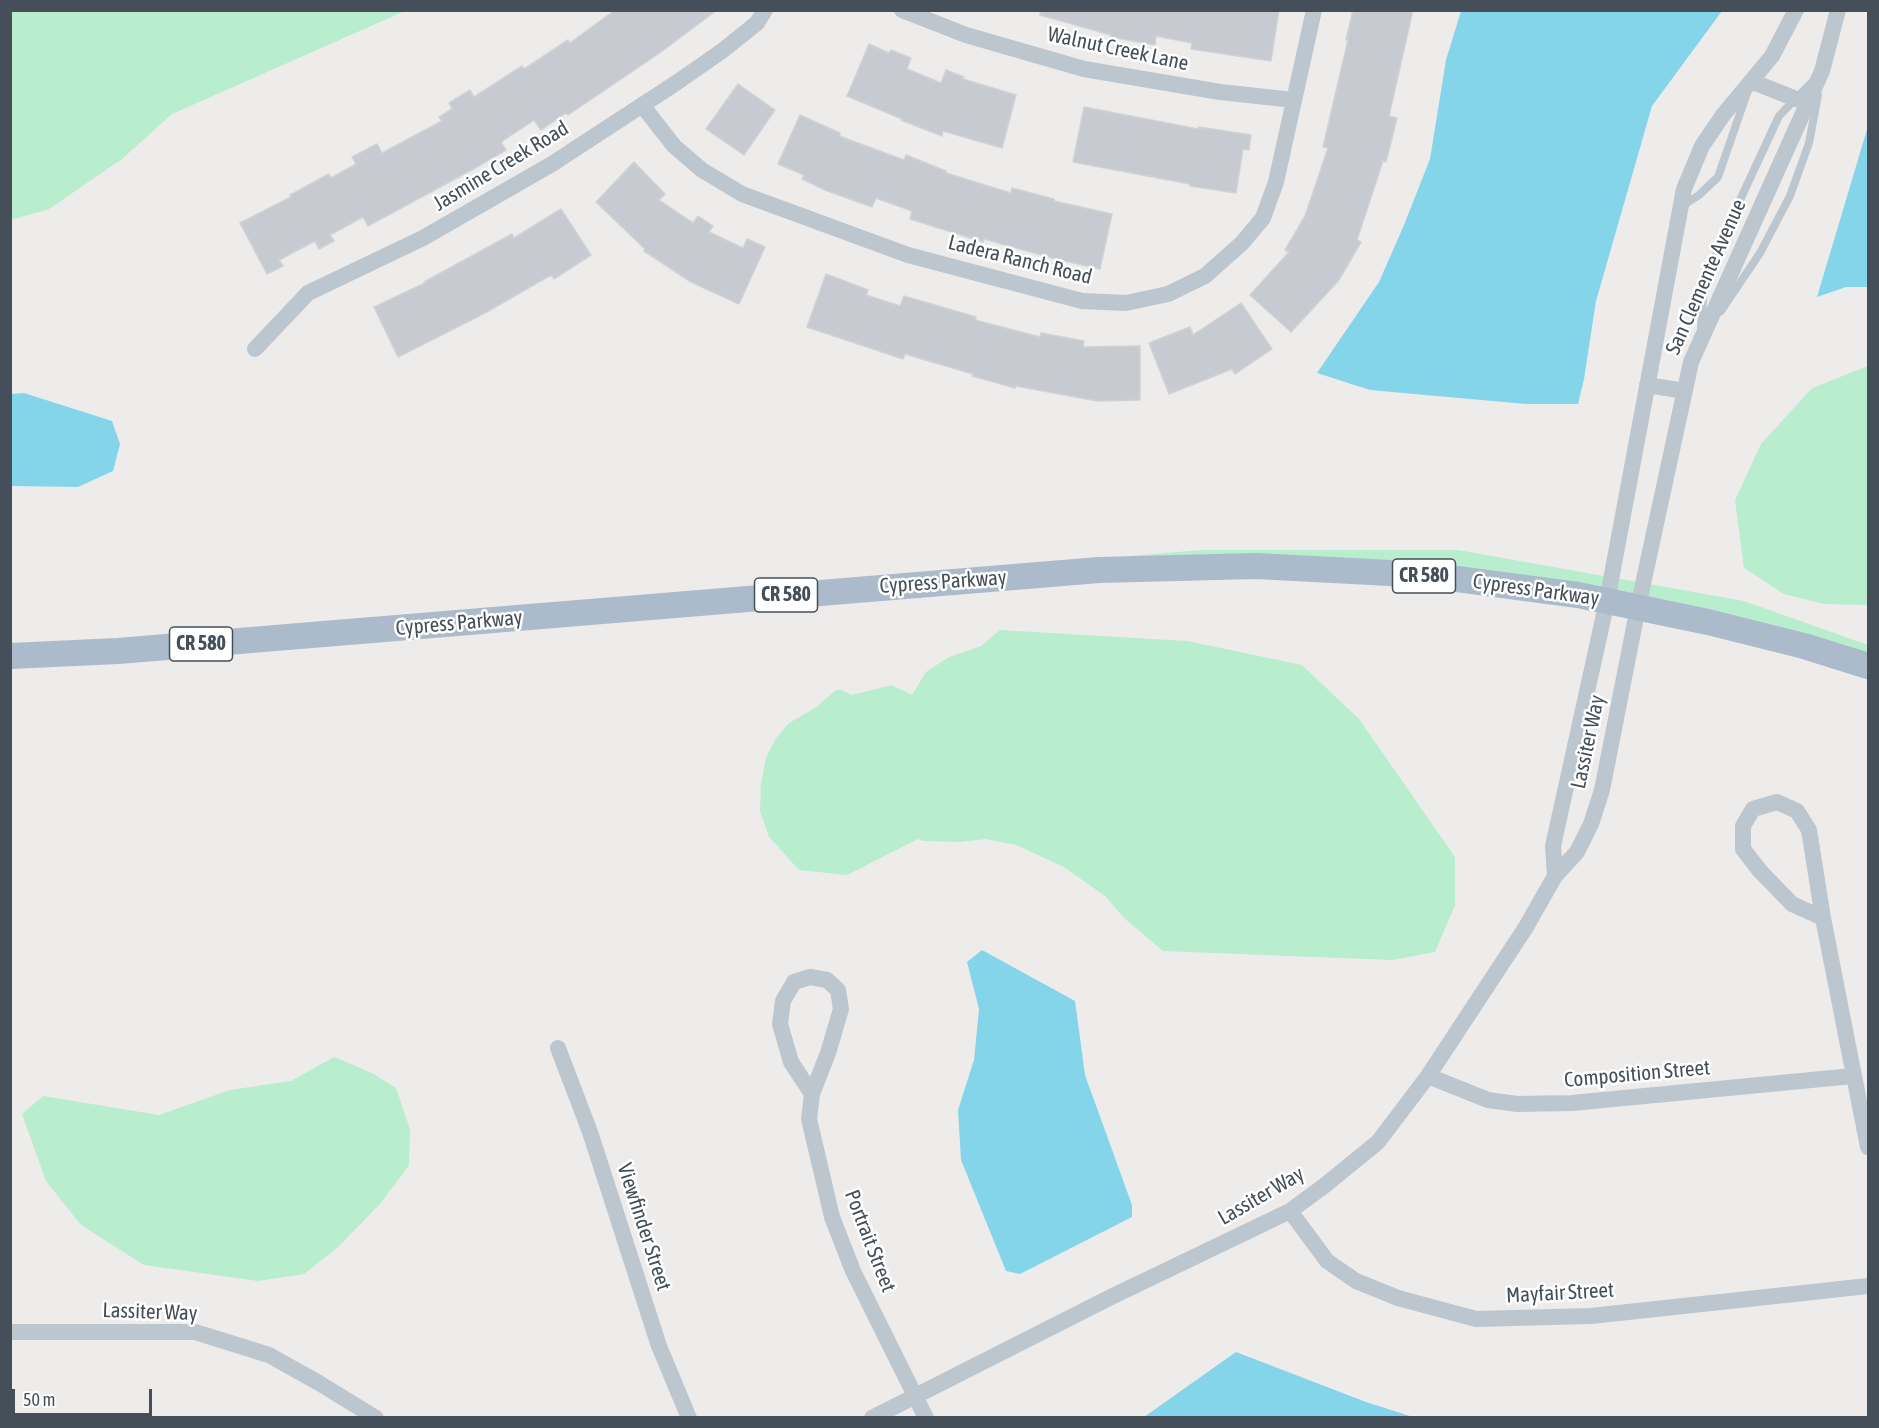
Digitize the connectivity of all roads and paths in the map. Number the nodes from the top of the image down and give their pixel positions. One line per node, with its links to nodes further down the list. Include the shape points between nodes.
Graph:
1 (765, 10): 10 (street, Jasmine Creek Road, via 757,23 722,51)
2 (902, 10): 9 (street, Walnut Creek Lane, via 966,35 1084,69)
3 (1314, 10): 9 (street, Ladera Ranch Road)
4 (1796, 10): 7 (street, San Clemente Avenue, via 1772,56)
5 (1838, 10): 6 (street, San Clemente Avenue)
6 (1822, 71): 8 (lane); 12 (street, San Clemente Avenue)
7 (1751, 81): 8 (street); 11 (street, San Clemente Avenue, via 1702,146); 11 (lane, via 1718,177)
8 (1796, 99): 12 (lane, via 1779,116 1721,241 1704,288)
9 (1294, 100): 10 (street, Ladera Ranch Road, via 1276,182 1256,227 1205,276 1168,294 1126,303 1082,302 908,255 742,194 702,170 674,146)
10 (642, 105): 13 (street, Jasmine Creek Road, via 552,164 423,238 308,293)
11 (1680, 208): 14 (street, San Clemente Avenue)
12 (1701, 341): 15 (street, San Clemente Avenue)
13 (255, 349)
14 (1647, 385): 15 (street); 16 (street, San Clemente Avenue)
15 (1684, 391): 17 (street, San Clemente Avenue)
16 (1607, 601): 17 (main road, Cypress Parkway / CR 580); 18 (main road, Cypress Parkway / CR 580, via 1523,587 1390,573 1256,566 1144,568 129,650); 20 (street, Lassiter Way, via 1553,846)
17 (1638, 607): 19 (main road, Cypress Parkway / CR 580, via 1804,646); 20 (street, Lassiter Way, via 1592,824 1577,852)
18 (10, 656)
19 (1869, 666)
20 (1555, 876): 23 (street, Lassiter Way)
21 (1823, 918): 21 (street, via 1809,830 1797,811 1777,802 1754,809 1743,826 1743,849 1792,904); 24 (street)
22 (558, 1048): 32 (street, Viewfinder Street, via 590,1132 659,1346)
23 (1428, 1076): 24 (street, Composition Street, via 1488,1100 1517,1104 1572,1103); 27 (street, Lassiter Way, via 1378,1142)
24 (1853, 1076): 26 (street)
25 (812, 1094): 25 (street, Portrait Street, via 841,1009 838,990 827,980 810,977 794,982 783,1001 780,1024 791,1062); 30 (street, Portrait Street, via 809,1119 832,1217 853,1271)
26 (1869, 1147)
27 (1290, 1210): 28 (street, Mayfair Street, via 1327,1261 1356,1281 1398,1298 1476,1319 1591,1316); 30 (street, Lassiter Way)
28 (1869, 1286)
29 (10, 1332): 31 (street, Lassiter Way, via 195,1332 269,1355)
30 (916, 1396): 33 (street, Lassiter Way); 34 (street, Portrait Street)
31 (376, 1418)
32 (689, 1418)
33 (872, 1418)
34 (926, 1418)

